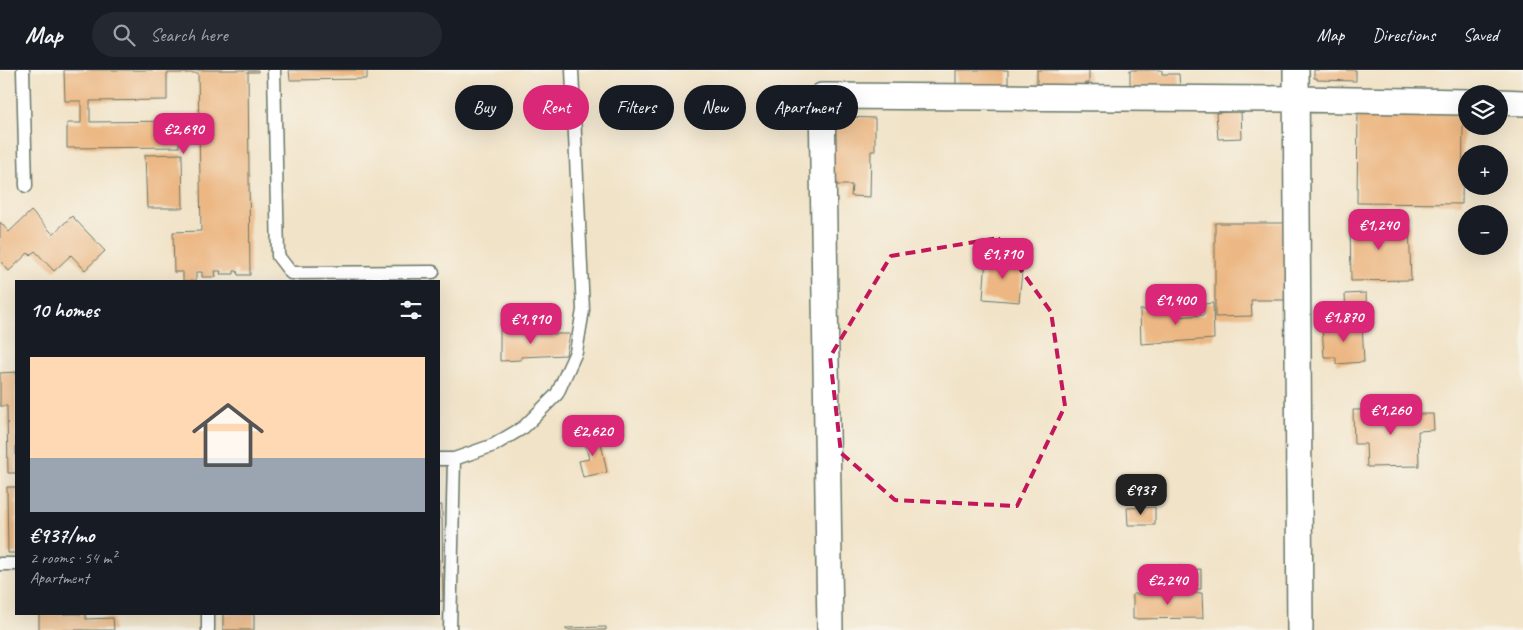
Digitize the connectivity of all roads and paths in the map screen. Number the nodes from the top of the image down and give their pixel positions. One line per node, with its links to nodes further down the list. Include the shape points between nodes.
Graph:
1 (23, 70): 9 (lane)
2 (274, 70): 10 (lane, via 278,256 291,273)
3 (572, 70): 12 (lane, via 583,310 576,352 557,394 524,428 494,445)
4 (1296, 70): 5 (street)
5 (1296, 99): 6 (street); 18 (street, via 822,96); 19 (street)
6 (1458, 102)
7 (1508, 102): 8 (street)
8 (1523, 103)
9 (26, 186)
10 (434, 272)
11 (440, 459): 12 (lane)
12 (454, 459): 17 (lane)
13 (0, 564): 14 (lane)
14 (15, 564)
15 (208, 615): 16 (lane)
16 (208, 630)
17 (450, 630)
18 (830, 630)
19 (1300, 630)

